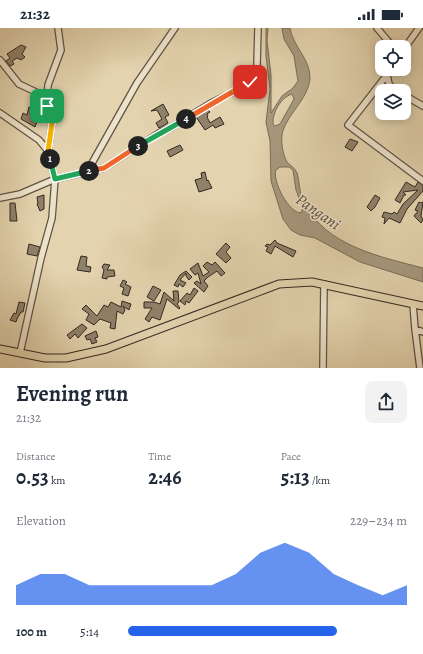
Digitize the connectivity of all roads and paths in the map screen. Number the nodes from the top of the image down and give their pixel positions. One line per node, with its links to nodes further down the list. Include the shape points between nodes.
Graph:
1 (58, 28): 11 (street, via 61,50 48,85)
2 (175, 28): 15 (street, via 137,83)
3 (258, 28): 15 (street, via 257,65 250,82 159,133 104,168)
4 (377, 28): 6 (street)
5 (419, 28): 7 (street)
6 (387, 40)
7 (410, 40)
8 (0, 60): 11 (street, via 19,84 40,94)
9 (385, 76): 17 (street, via 348,125)
10 (411, 99): 12 (street)
11 (47, 106): 14 (street, via 53,117)
12 (423, 106)
13 (0, 113): 14 (street, via 39,140)
14 (48, 151): 16 (street)
15 (87, 172): 16 (street)
16 (55, 179): 18 (street, via 20,194); 25 (street, via 52,218)
17 (423, 181)
18 (0, 198)
19 (324, 284): 20 (main road); 25 (main road, via 279,284 106,349 66,358 45,358); 26 (street)
20 (413, 304): 21 (main road); 22 (street)
21 (423, 306)
22 (415, 329): 23 (street); 27 (street)
23 (423, 332)
24 (0, 349): 25 (main road)
25 (20, 353)
26 (323, 368)
27 (420, 368)

